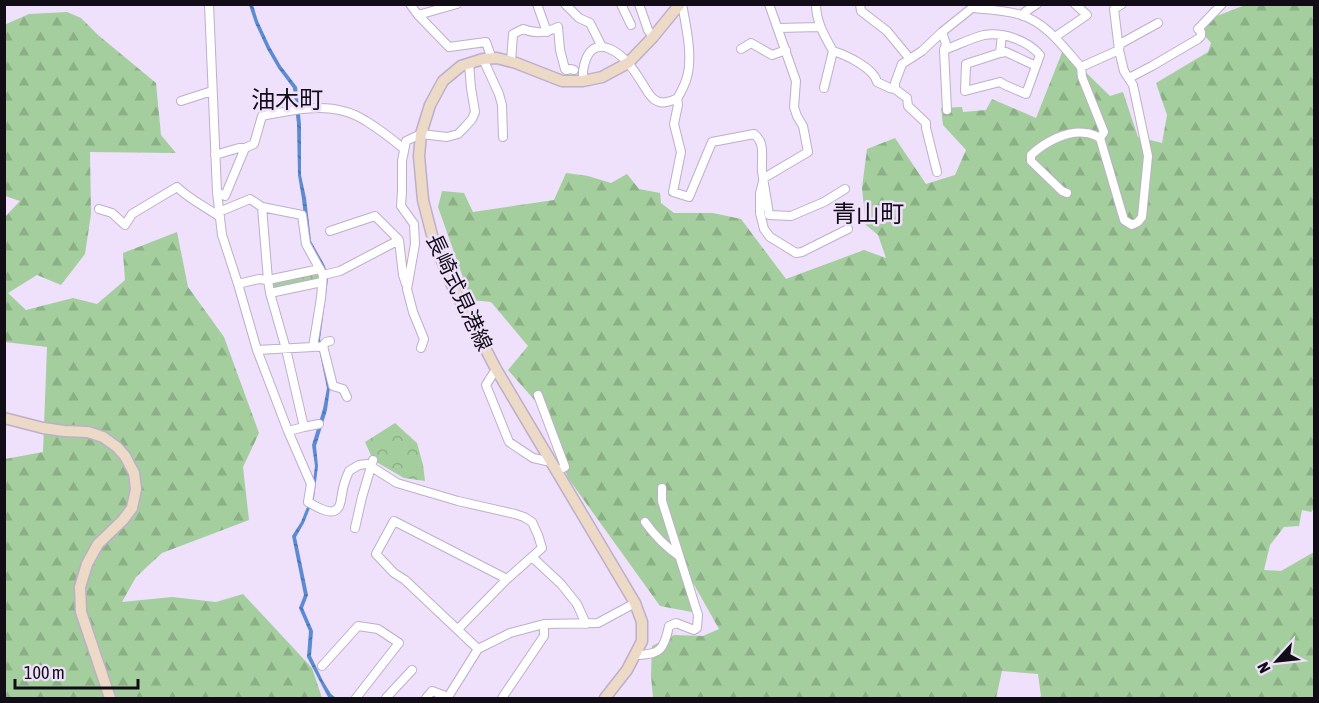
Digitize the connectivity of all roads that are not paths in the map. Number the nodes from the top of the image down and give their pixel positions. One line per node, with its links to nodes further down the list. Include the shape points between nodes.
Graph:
1 (208, 4): 47 (street)
2 (410, 4): 17 (street)
3 (457, 4): 17 (street)
4 (537, 4): 23 (street)
5 (565, 4): 28 (street, via 579,18 590,22)
6 (621, 4): 20 (street)
7 (639, 4): 26 (street)
8 (769, 4): 22 (street)
9 (816, 4): 21 (street)
10 (860, 4): 36 (street, via 861,11 886,31)
11 (1037, 4): 18 (street)
12 (1075, 4): 27 (street, via 1087,15)
13 (1222, 4): 43 (street, via 1198,28 1198,39)
14 (680, 5): 26 (main road, 長崎式見港線); 48 (street, via 687,30 688,75)
15 (976, 6): 18 (street); 24 (street)
16 (1117, 6): 32 (street)
17 (418, 15): 35 (street, via 448,47 486,42)
18 (1023, 15): 27 (street)
19 (1158, 23): 32 (street, via 1120,44)
20 (631, 25)
21 (820, 27): 22 (street); 33 (street)
22 (778, 28): 30 (street)
23 (547, 32): 37 (street, via 523,29 513,34); 42 (street, via 558,27 566,70)
24 (942, 32): 31 (street); 36 (street)
25 (1002, 35): 31 (street, via 984,35); 34 (street); 40 (street, via 1036,50 1040,55)
26 (653, 37): 39 (main road, 長崎式見港線)
27 (1055, 37): 41 (street)
28 (602, 47): 39 (street); 44 (street, via 588,56)
29 (741, 49): 30 (street, via 751,44 772,55)
30 (786, 50): 58 (street, via 796,81 794,107 808,152)
31 (944, 50): 50 (street)
32 (1119, 50): 41 (street); 43 (street)
33 (833, 51): 45 (street); 46 (street, via 852,59 873,74 877,82)
34 (1000, 53): 40 (street); 40 (street, via 966,64 965,92 1000,82 1026,94)
35 (487, 59): 37 (main road, 長崎式見港線); 38 (main road, 長崎式見港線); 52 (street, via 502,105)
36 (910, 59): 46 (street, via 902,64)
37 (511, 62): 44 (main road, 長崎式見港線, via 562,81)
38 (469, 63): 51 (main road, 長崎式見港線, via 443,81); 51 (street, via 475,112 472,119 458,134)
39 (628, 63): 44 (main road, 長崎式見港線, via 602,77); 48 (street, via 653,99 662,104)
40 (1036, 66)
41 (1081, 67): 53 (street, via 1104,132)
42 (574, 70)
43 (1129, 78): 53 (street, via 1148,156 1142,217 1132,225 1124,220)
44 (583, 81)
45 (824, 88)
46 (895, 88): 57 (street, via 926,123)
47 (212, 91): 49 (street); 56 (street)
48 (677, 99): 58 (street, via 674,124 681,152 673,192 689,197 712,142 754,134 759,138 763,155)
49 (181, 101)
50 (947, 110)
51 (421, 134): 55 (street, via 406,141); 77 (main road, 長崎式見港線, via 423,200 433,239)
52 (503, 137)
53 (1100, 138): 61 (street, via 1085,132 1066,134 1040,146 1031,155 1031,161)
54 (245, 148): 55 (street, via 254,144 262,116 324,107 365,120); 56 (street); 60 (street, via 225,196)
55 (404, 148): 71 (street, via 401,206 414,224 415,234)
56 (215, 155): 60 (street)
57 (937, 172)
58 (764, 178): 59 (street, via 769,215 791,216); 65 (street, via 760,213 764,229 796,253)
59 (845, 189)
60 (217, 192): 64 (street)
61 (1067, 193)
62 (262, 207): 64 (street, via 250,199); 68 (street, via 302,215 306,244); 69 (street)
63 (99, 209): 64 (street, via 112,213 125,225 132,214 177,187)
64 (219, 215): 70 (street)
65 (848, 229)
66 (330, 231): 67 (street, via 375,216)
67 (399, 240): 68 (street, via 340,271); 71 (street)
68 (321, 275): 69 (street); 72 (street); 73 (street)
69 (268, 280): 70 (street); 72 (street)
70 (238, 284): 76 (street)
71 (407, 288): 74 (street, via 424,339)
72 (270, 293): 75 (street)
73 (313, 347): 75 (street); 79 (street, via 326,344 333,386 343,389)
74 (420, 348)
75 (286, 349): 76 (street); 82 (street)
76 (257, 350): 83 (street)
77 (496, 369): 85 (main road, 長崎式見港線); 85 (street, via 486,385 509,442)
78 (538, 395): 85 (street, via 565,467)
79 (347, 397)
80 (4, 418): 101 (main road, via 103,437 125,456 134,473 132,507 98,544 80,587 81,612)
81 (319, 424): 82 (street)
82 (304, 427): 83 (street)
83 (288, 431): 84 (street, via 311,484 308,502 322,510 332,512 339,507 349,471)
84 (372, 463): 88 (street); 90 (street, via 397,483 524,517 532,522 542,548)
85 (554, 466): 92 (main road, 長崎式見港線)
86 (662, 489): 89 (street, via 662,501)
87 (645, 522): 89 (street, via 652,533)
88 (355, 528)
89 (680, 556): 97 (street, via 698,615 697,628 676,623 669,626 666,641 658,651)
90 (532, 557): 91 (street); 94 (street, via 561,584)
91 (507, 579): 95 (street); 95 (street, via 394,521 376,554)
92 (635, 603): 94 (street, via 598,623); 97 (main road, 長崎式見港線, via 642,622 642,641)
93 (544, 624): 94 (street); 96 (street, via 510,633); 105 (street, via 544,636)
94 (586, 624)
95 (458, 629): 96 (street)
96 (478, 649): 100 (street)
97 (635, 656): 106 (main road, 長崎式見港線)
98 (322, 666): 102 (street, via 358,626 378,628 399,643)
99 (412, 670): 103 (street)
100 (448, 698): 104 (street, via 432,691)
101 (110, 699)
102 (356, 699)
103 (386, 699)
104 (426, 699)
105 (502, 699)
106 (605, 699)

